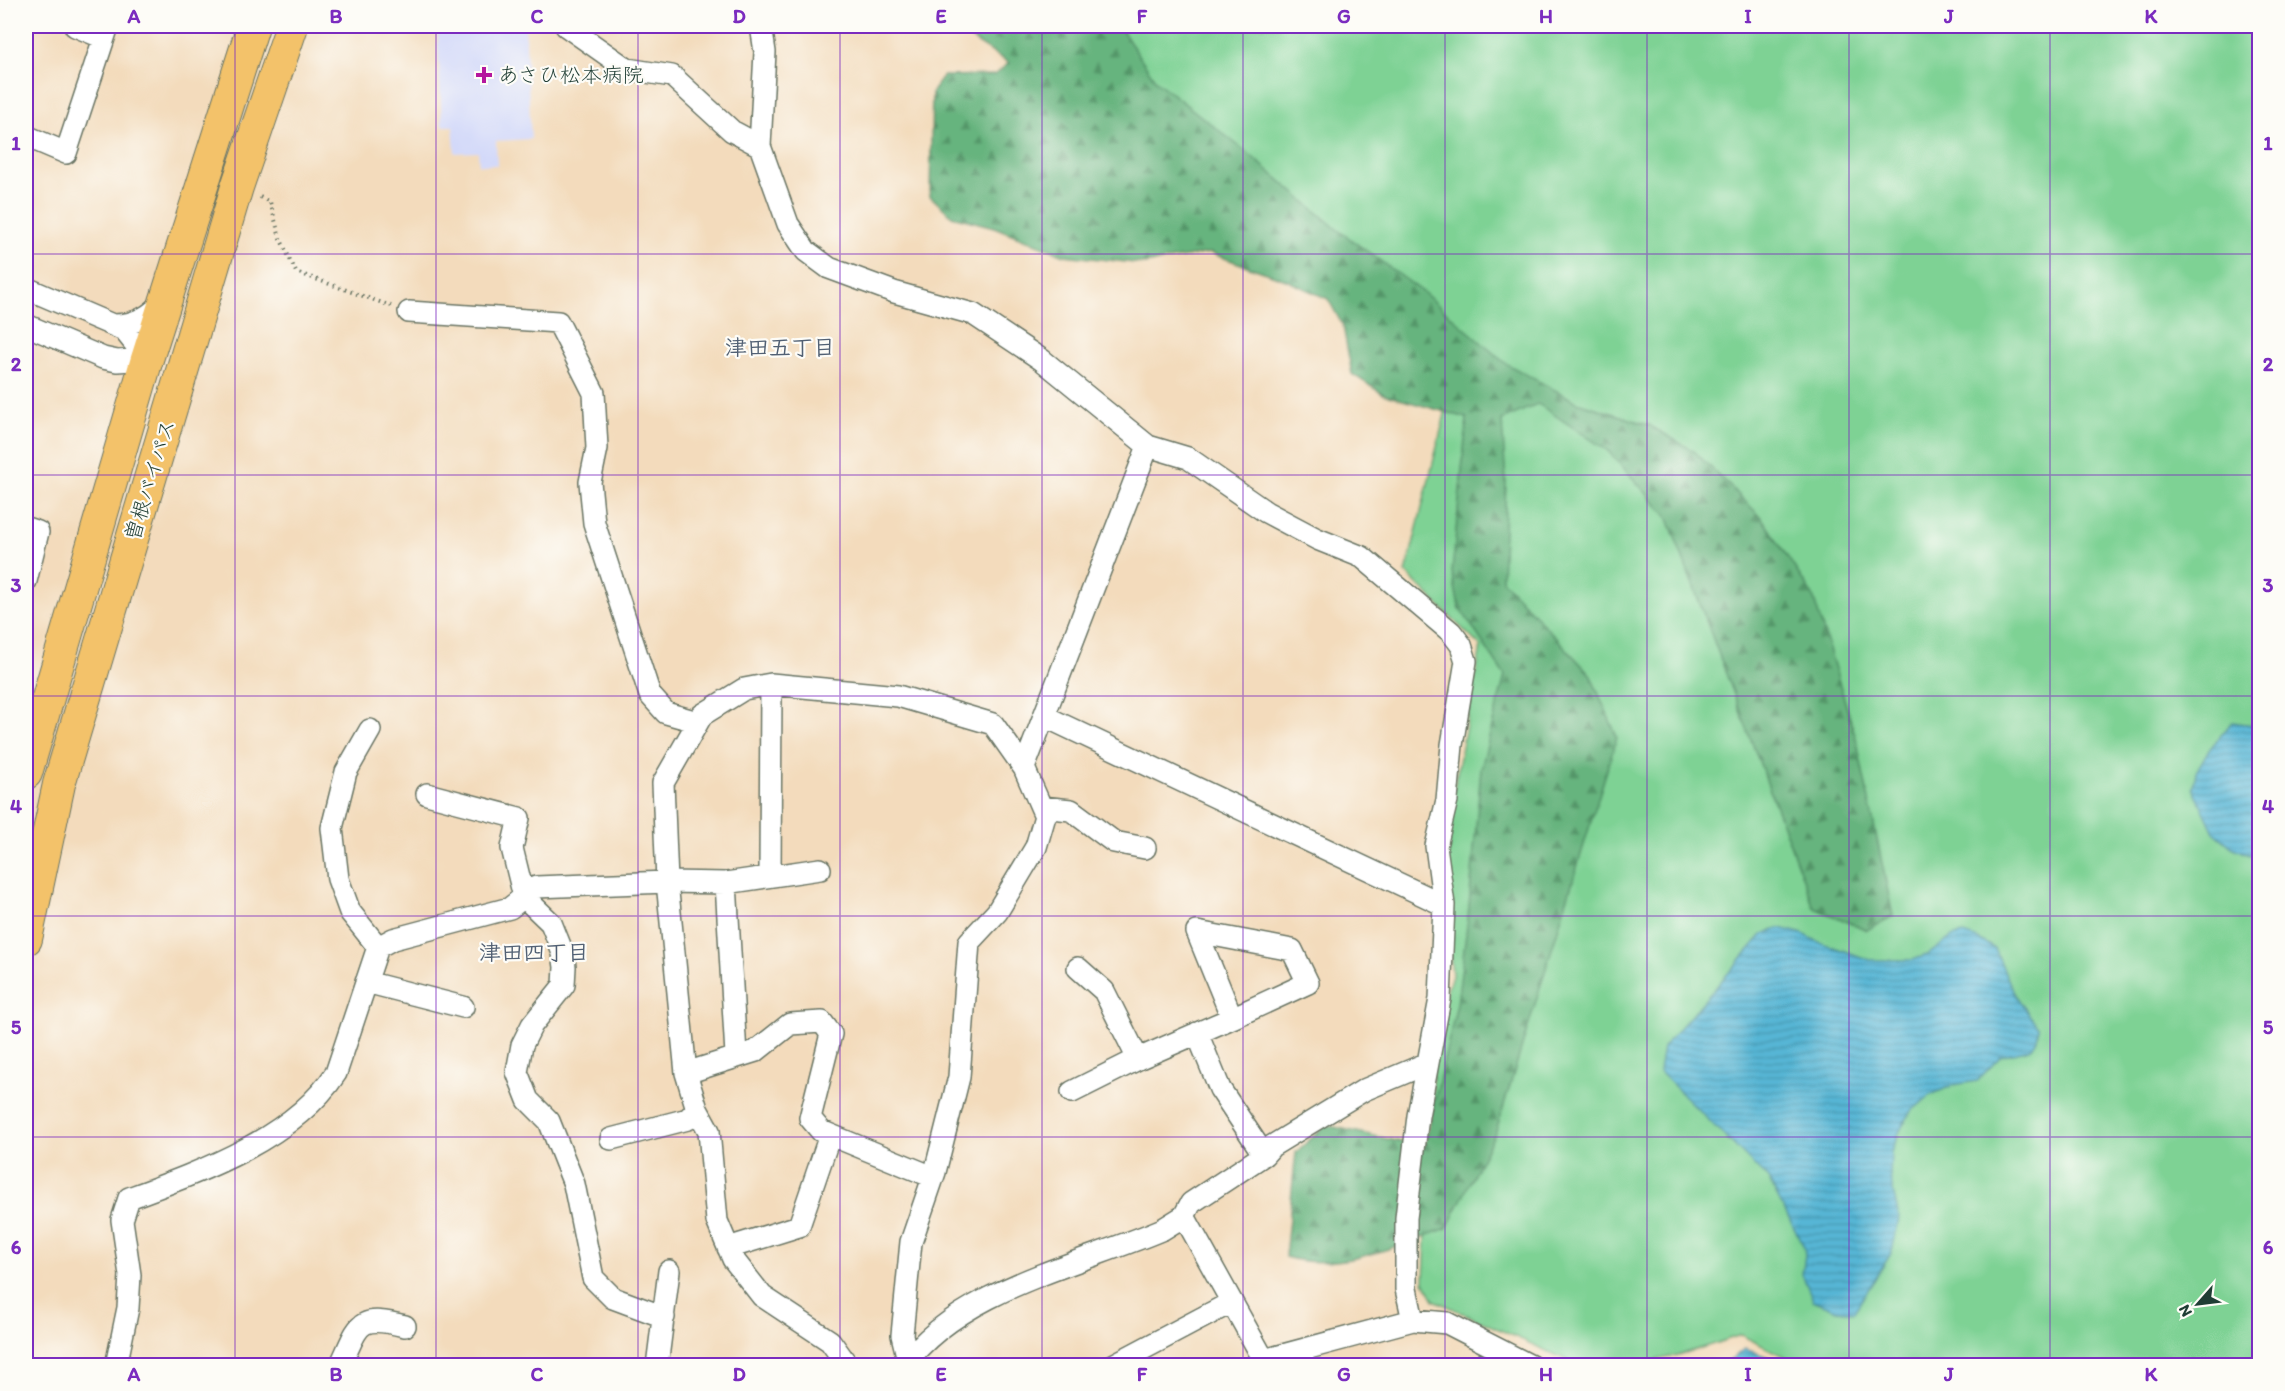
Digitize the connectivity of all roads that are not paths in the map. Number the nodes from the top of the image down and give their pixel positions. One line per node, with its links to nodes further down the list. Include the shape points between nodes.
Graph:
1 (75, 26): 6 (street)
2 (253, 26): 10 (highway, 曽根バイパス)
3 (292, 26): 11 (highway, 曽根バイパス, via 237,187)
4 (566, 26): 8 (street, via 627,69 672,76 732,131)
5 (761, 26): 8 (street, via 765,52)
6 (106, 32): 7 (street, via 66,153)
7 (26, 136)
8 (760, 146): 19 (street, via 788,224 806,251 829,268 894,292 973,314 1042,360)
9 (26, 288): 14 (street)
10 (168, 294): 14 (street, via 150,314 131,323); 16 (highway, 曽根バイパス)
11 (204, 305): 16 (highway, via 174,343); 18 (highway, 曽根バイパス)
12 (409, 312): 24 (street, via 558,322 594,393 597,448 590,482 594,523 650,696 666,714)
13 (26, 325): 15 (street)
14 (114, 325): 16 (street, via 131,336)
15 (103, 358): 16 (street, via 117,362); 17 (street, via 114,365 126,386)
16 (147, 359): 17 (highway, 曽根バイパス); 18 (highway, via 165,398)
17 (129, 422): 27 (highway, 曽根バイパス)
18 (164, 432): 37 (highway, 曽根バイパス, via 59,784)
19 (1148, 446): 23 (street); 36 (street, via 1188,458 1266,512 1362,557 1451,632 1461,645 1466,661 1447,800 1436,846)
20 (26, 528): 21 (street, via 38,532)
21 (26, 581)
22 (771, 684): 24 (street, via 744,689 702,715); 26 (street, via 898,696 993,724); 32 (street)
23 (1046, 717): 26 (street); 36 (street)
24 (698, 722): 33 (street, via 663,783)
25 (370, 730): 38 (street, via 346,772 332,828 338,879 350,912)
26 (1024, 768): 29 (street)
27 (26, 773)
28 (427, 794): 35 (street, via 519,818 512,848)
29 (1041, 807): 30 (street, via 1071,810 1114,842); 53 (street, via 1045,816 1036,847 997,912 969,942 959,1077)
30 (1144, 848)
31 (820, 869): 32 (street)
32 (770, 876): 34 (street)
33 (667, 882): 34 (street); 35 (street, via 536,887); 47 (street)
34 (726, 883): 44 (street)
35 (524, 897): 38 (street, via 510,908 393,939); 58 (street, via 551,923 565,967 564,985 532,1025 522,1045 517,1072 528,1100 549,1121 574,1184 593,1278 613,1298)
36 (1444, 905): 46 (street, via 1440,999)
37 (26, 939)
38 (378, 947): 40 (street)
39 (1078, 968): 45 (street, via 1104,991)
40 (366, 982): 41 (street); 62 (street, via 336,1073 325,1091 284,1125 213,1167 129,1198 122,1220 129,1297)
41 (463, 1007)
42 (1232, 1018): 42 (street, via 1228,1007 1197,932 1292,950 1308,983); 43 (street)
43 (1197, 1034): 45 (street); 52 (street, via 1220,1089)
44 (736, 1055): 47 (street); 50 (street, via 756,1051 790,1024 822,1022 831,1034 810,1118)
45 (1138, 1059): 48 (street)
46 (1428, 1063): 52 (street, via 1364,1090 1272,1146); 59 (street, via 1406,1218 1406,1289)
47 (687, 1072): 49 (street)
48 (1072, 1092)
49 (697, 1109): 51 (street, via 688,1119); 55 (street, via 709,1131 717,1221)
50 (830, 1135): 53 (street); 55 (street, via 799,1226)
51 (611, 1139)
52 (1264, 1155): 54 (street, via 1191,1203)
53 (933, 1176): 61 (street, via 911,1242 902,1335)
54 (1184, 1216): 57 (street); 61 (street, via 1163,1229 1016,1285 954,1316)
55 (728, 1248): 65 (street, via 762,1296 830,1341)
56 (669, 1271): 58 (street)
57 (1232, 1302): 59 (street, via 1264,1360); 66 (street)
58 (664, 1317): 64 (street)
59 (1413, 1320): 67 (street, via 1448,1323)
60 (405, 1326): 63 (street, via 378,1319 365,1323 357,1329)
61 (906, 1363)
62 (116, 1365)
63 (340, 1365)
64 (657, 1365)
65 (848, 1365)
66 (1110, 1365)
67 (1531, 1365)

